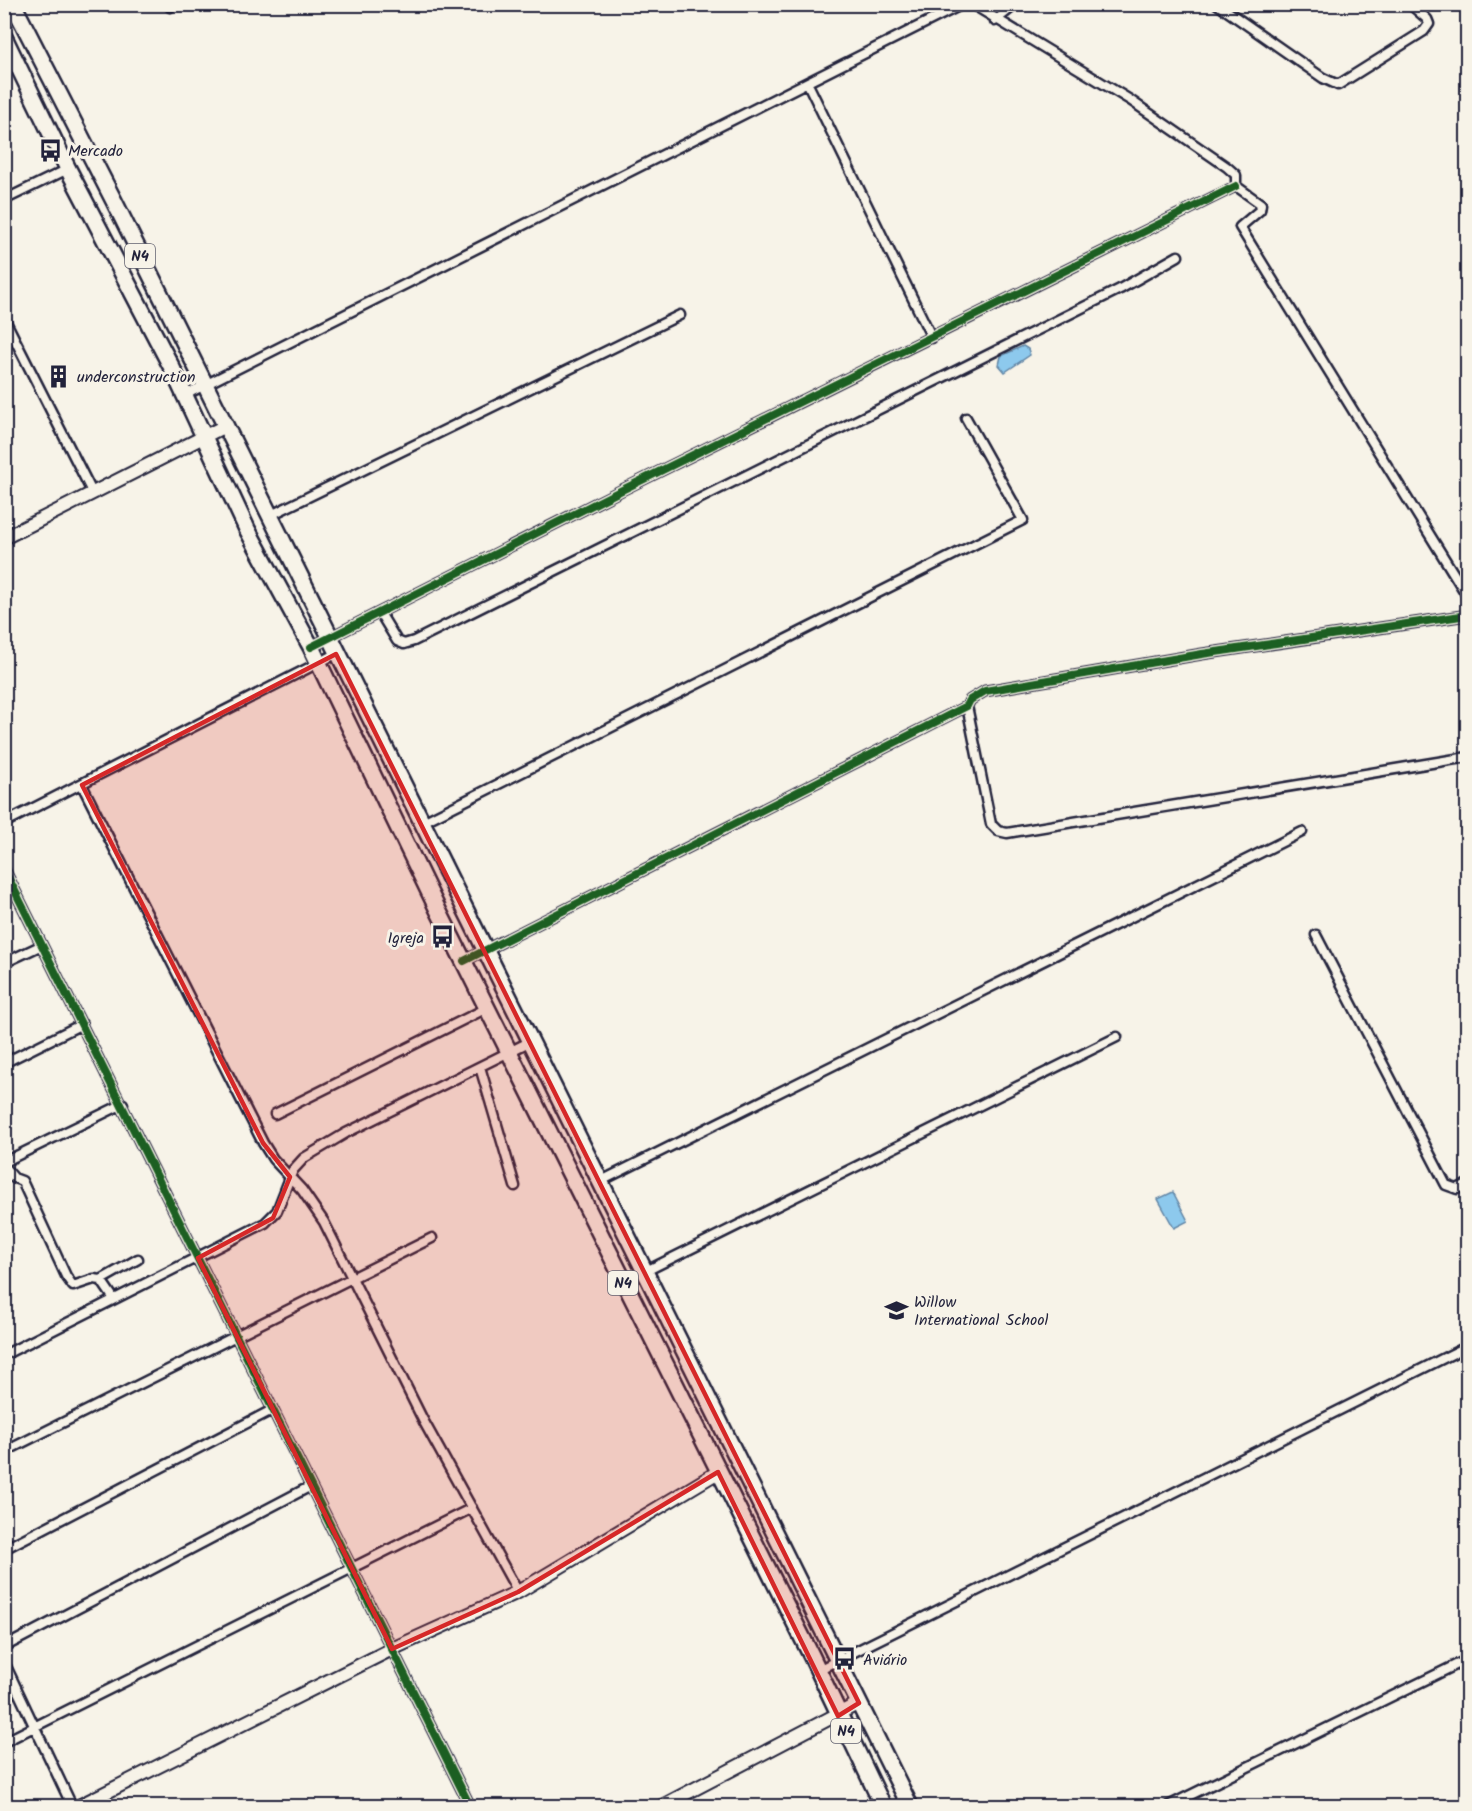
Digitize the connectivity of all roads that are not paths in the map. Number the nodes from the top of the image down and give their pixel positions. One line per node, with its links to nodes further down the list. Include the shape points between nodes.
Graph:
1 (13, 4): 17 (highway, N4)
2 (963, 4): 9 (street)
3 (972, 4): 7 (street)
4 (1016, 4): 7 (street)
5 (1217, 4): 6 (street, via 1338,85 1424,32 1429,24 1427,19)
6 (1410, 4)
7 (995, 21): 11 (street, via 1130,100 1227,167 1236,175)
8 (4, 37): 10 (highway, N4)
9 (808, 84): 16 (street); 17 (street)
10 (69, 169): 12 (street); 18 (highway, N4)
11 (1236, 186): 16 (street); 25 (street, via 1261,204 1260,210 1240,227)
12 (4, 200)
13 (1178, 256): 26 (street, via 1120,289 414,641 404,645 397,642)
14 (680, 315): 23 (street)
15 (4, 318): 22 (street)
16 (932, 338): 26 (street, via 634,483)
17 (204, 386): 18 (street); 20 (highway, N4)
18 (185, 395): 21 (highway, N4)
19 (966, 418): 36 (street, via 1023,520)
20 (225, 426): 21 (street); 23 (highway, N4)
21 (202, 436): 22 (street); 29 (highway, N4)
22 (93, 494): 24 (street)
23 (269, 516): 28 (highway, N4)
24 (4, 538)
25 (1467, 597)
26 (380, 613): 28 (street)
27 (1467, 615): 32 (street, via 985,691)
28 (328, 637): 29 (street); 30 (highway, N4)
29 (311, 648): 31 (highway, N4)
30 (336, 654): 31 (street); 36 (highway, N4)
31 (317, 664): 34 (street); 42 (highway, N4)
32 (967, 706): 33 (street, via 991,824 1007,833); 41 (street)
33 (1467, 757)
34 (82, 785): 35 (street); 55 (street, via 263,1143)
35 (4, 823)
36 (421, 823): 41 (highway, N4)
37 (1302, 832): 56 (street)
38 (4, 869): 40 (street)
39 (1316, 934): 57 (street, via 1446,1185 1457,1189)
40 (42, 945): 43 (street); 45 (street)
41 (484, 948): 42 (street); 47 (highway, N4)
42 (464, 961): 44 (highway, N4)
43 (4, 963)
44 (487, 1008): 48 (highway, N4); 52 (street)
45 (82, 1024): 49 (street); 51 (street)
46 (1117, 1037): 62 (street)
47 (531, 1041): 48 (street); 56 (highway, N4)
48 (510, 1053): 50 (street); 71 (highway, N4)
49 (4, 1063)
50 (480, 1067): 55 (street, via 346,1133 304,1158); 58 (street)
51 (123, 1104): 53 (street); 60 (street)
52 (275, 1114)
53 (4, 1162)
54 (4, 1167): 64 (street, via 22,1181 73,1286)
55 (291, 1177): 60 (street, via 273,1218); 63 (street, via 313,1204)
56 (599, 1182): 62 (highway, N4)
57 (1467, 1184)
58 (514, 1186)
59 (432, 1238): 63 (street)
60 (198, 1258): 65 (street); 66 (street)
61 (138, 1259): 64 (street)
62 (644, 1273): 80 (highway, N4)
63 (353, 1277): 66 (street); 73 (street)
64 (101, 1280): 65 (street)
65 (114, 1299): 68 (street)
66 (237, 1336): 69 (street); 70 (street)
67 (1467, 1346): 80 (street)
68 (4, 1355)
69 (273, 1410): 72 (street); 74 (street)
70 (4, 1452)
71 (718, 1472): 76 (street); 82 (highway, N4)
72 (309, 1487): 75 (street); 77 (street)
73 (472, 1508): 75 (street); 76 (street)
74 (4, 1549)
75 (352, 1569): 78 (street); 85 (street)
76 (518, 1592): 78 (street)
77 (4, 1647)
78 (392, 1649): 88 (street); 89 (street)
79 (1467, 1659): 93 (street)
80 (837, 1660): 82 (street); 83 (highway, N4)
81 (4, 1662): 85 (street)
82 (818, 1670): 84 (highway, N4)
83 (859, 1703): 84 (street); 92 (highway, N4)
84 (838, 1716): 90 (street); 91 (highway, N4)
85 (35, 1726): 86 (street); 87 (street)
86 (4, 1742)
87 (72, 1806)
88 (79, 1806)
89 (470, 1806)
90 (662, 1806)
91 (883, 1806)
92 (910, 1806)
93 (1168, 1806)

